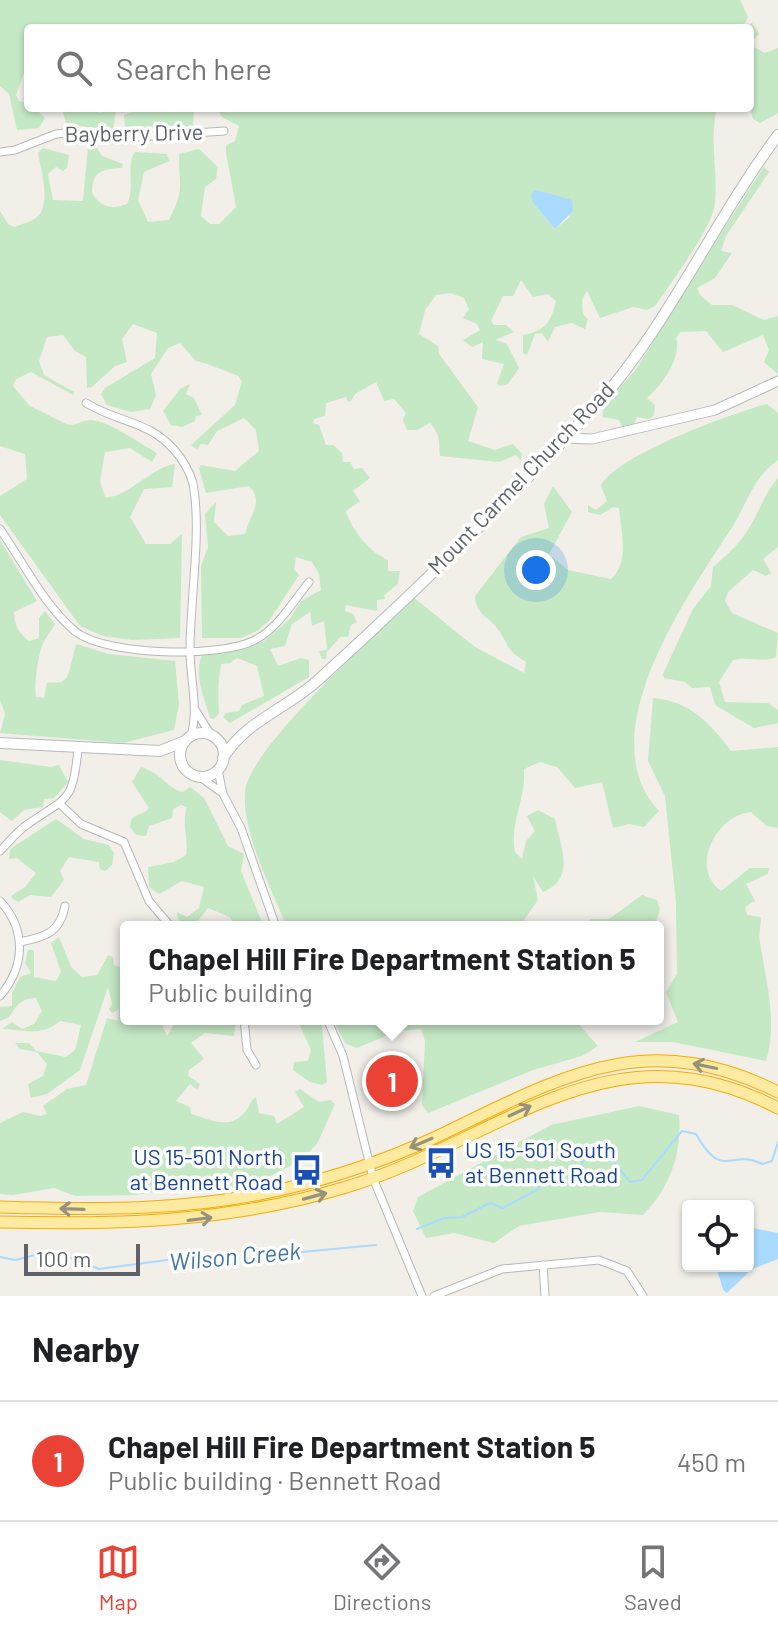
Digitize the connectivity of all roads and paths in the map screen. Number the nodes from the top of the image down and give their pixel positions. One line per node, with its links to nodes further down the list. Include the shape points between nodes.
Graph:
1 (224, 131): 3 (street, Bayberry Drive, via 123,138 56,134)
2 (778, 135): 6 (main road, Mount Carmel Church Road, via 648,337 612,387)
3 (0, 152)
4 (778, 381): 6 (street, via 715,410 592,439)
5 (86, 403): 9 (street, via 143,424 190,472 195,501)
6 (564, 438): 11 (main road, Mount Carmel Church Road, via 314,684)
7 (0, 529): 9 (street, via 64,620 84,637 122,648)
8 (309, 582): 9 (street, via 273,627 253,641)
9 (190, 650): 10 (street)
10 (195, 709): 12 (street); 13 (street)
11 (239, 735): 12 (main road, Mount Carmel Church Road); 17 (main road, Mount Carmel Church Road)
12 (214, 737): 13 (main road); 17 (main road)
13 (188, 738): 16 (main road); 18 (main road)
14 (0, 743): 15 (main road)
15 (78, 749): 16 (main road); 22 (street, via 73,786)
16 (160, 751): 18 (main road)
17 (223, 758): 19 (main road)
18 (180, 761): 20 (main road, via 187,772)
19 (218, 770): 20 (main road); 21 (street)
20 (200, 777): 21 (street)
21 (223, 794): 27 (street, via 241,828)
22 (61, 805): 23 (street, via 29,823); 26 (street, via 81,824 124,842 149,901)
23 (0, 851)
24 (0, 901): 28 (street)
25 (65, 906): 28 (street, via 55,931)
26 (166, 921)
27 (274, 921)
28 (20, 942): 29 (street, via 15,976)
29 (0, 996)
30 (245, 1025): 32 (street, via 247,1050)
31 (330, 1025): 35 (street, via 343,1056)
32 (256, 1065)
33 (778, 1092): 35 (highway, one-way to 35, via 744,1076 696,1064 615,1065 555,1079)
34 (778, 1108): 36 (highway, one-way to 34, via 561,1093 599,1083 659,1075 694,1077)
35 (369, 1164): 36 (street); 37 (highway, one-way to 37, via 285,1189 192,1205)
36 (373, 1178): 38 (highway, one-way to 36, via 185,1221 288,1203); 40 (street)
37 (0, 1207)
38 (0, 1222)
39 (543, 1265): 41 (street, via 502,1269); 42 (street); 43 (street, via 609,1262 627,1271)
40 (422, 1296)
41 (434, 1296)
42 (545, 1296)
43 (643, 1296)

